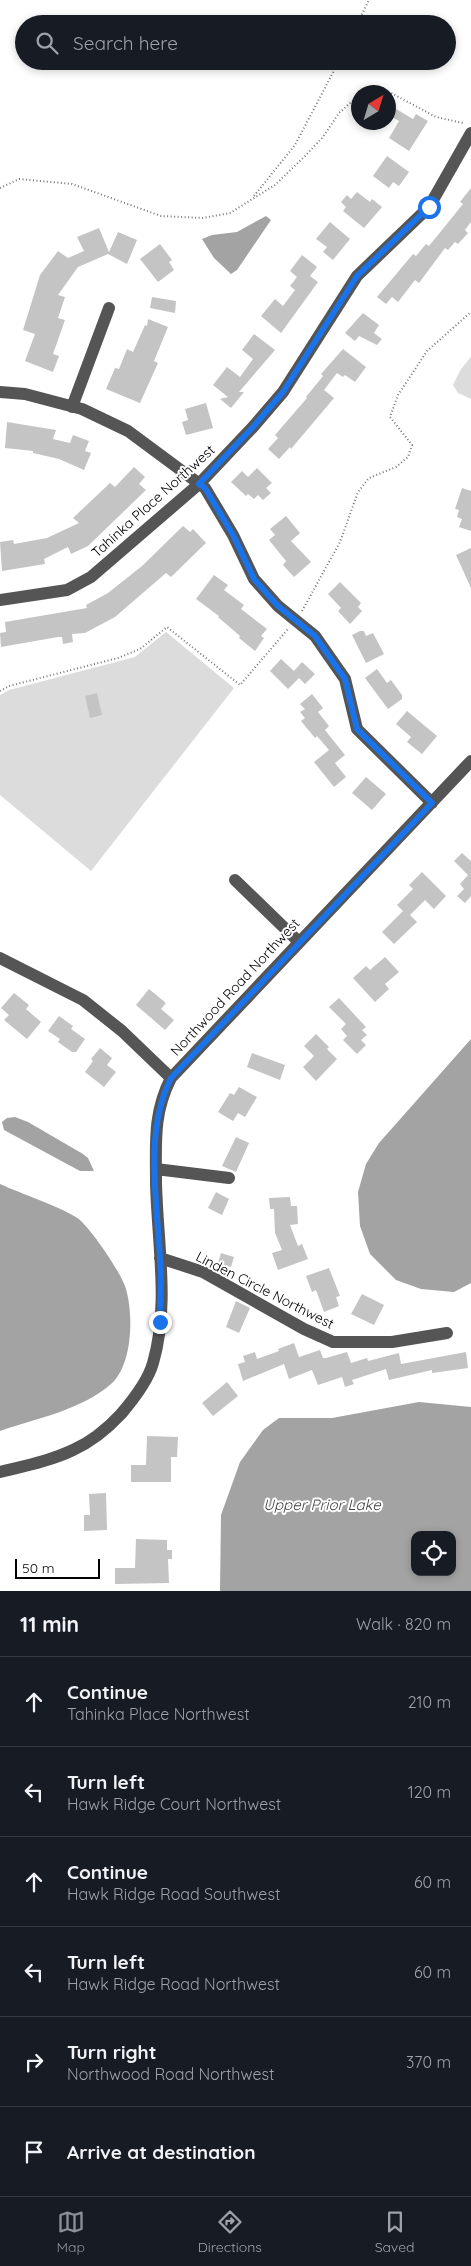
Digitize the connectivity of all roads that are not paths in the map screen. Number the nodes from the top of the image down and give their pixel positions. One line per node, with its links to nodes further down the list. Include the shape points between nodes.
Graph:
1 (468, 129): 5 (street, Tahinka Place Northwest, via 429,207 357,276 283,392)
2 (109, 308): 4 (street)
3 (0, 392): 4 (street, via 26,394)
4 (72, 407): 5 (street, via 128,431)
5 (199, 484): 6 (street, Tahinka Place Northwest, via 91,578 67,590); 8 (street, via 205,488 233,535 254,579 278,606 315,636 345,679 357,729)
6 (0, 600)
7 (471, 761): 8 (street, Northwood Road Northwest)
8 (432, 803): 10 (street, Northwood Road Northwest)
9 (235, 880): 10 (street)
10 (299, 942): 12 (street, Northwood Road Northwest)
11 (0, 958): 12 (street, via 82,1000 122,1031)
12 (171, 1078): 13 (street, Northwood Road Northwest, via 159,1107 155,1136)
13 (156, 1169): 14 (street); 15 (street, Northwood Road Northwest)
14 (229, 1178)
15 (160, 1258): 16 (street, Linden Circle Northwest, via 204,1272 332,1342 392,1342); 17 (street, Northwood Road Northwest, via 160,1322 153,1364 134,1400 108,1428 74,1450)
16 (447, 1333)
17 (0, 1472)

